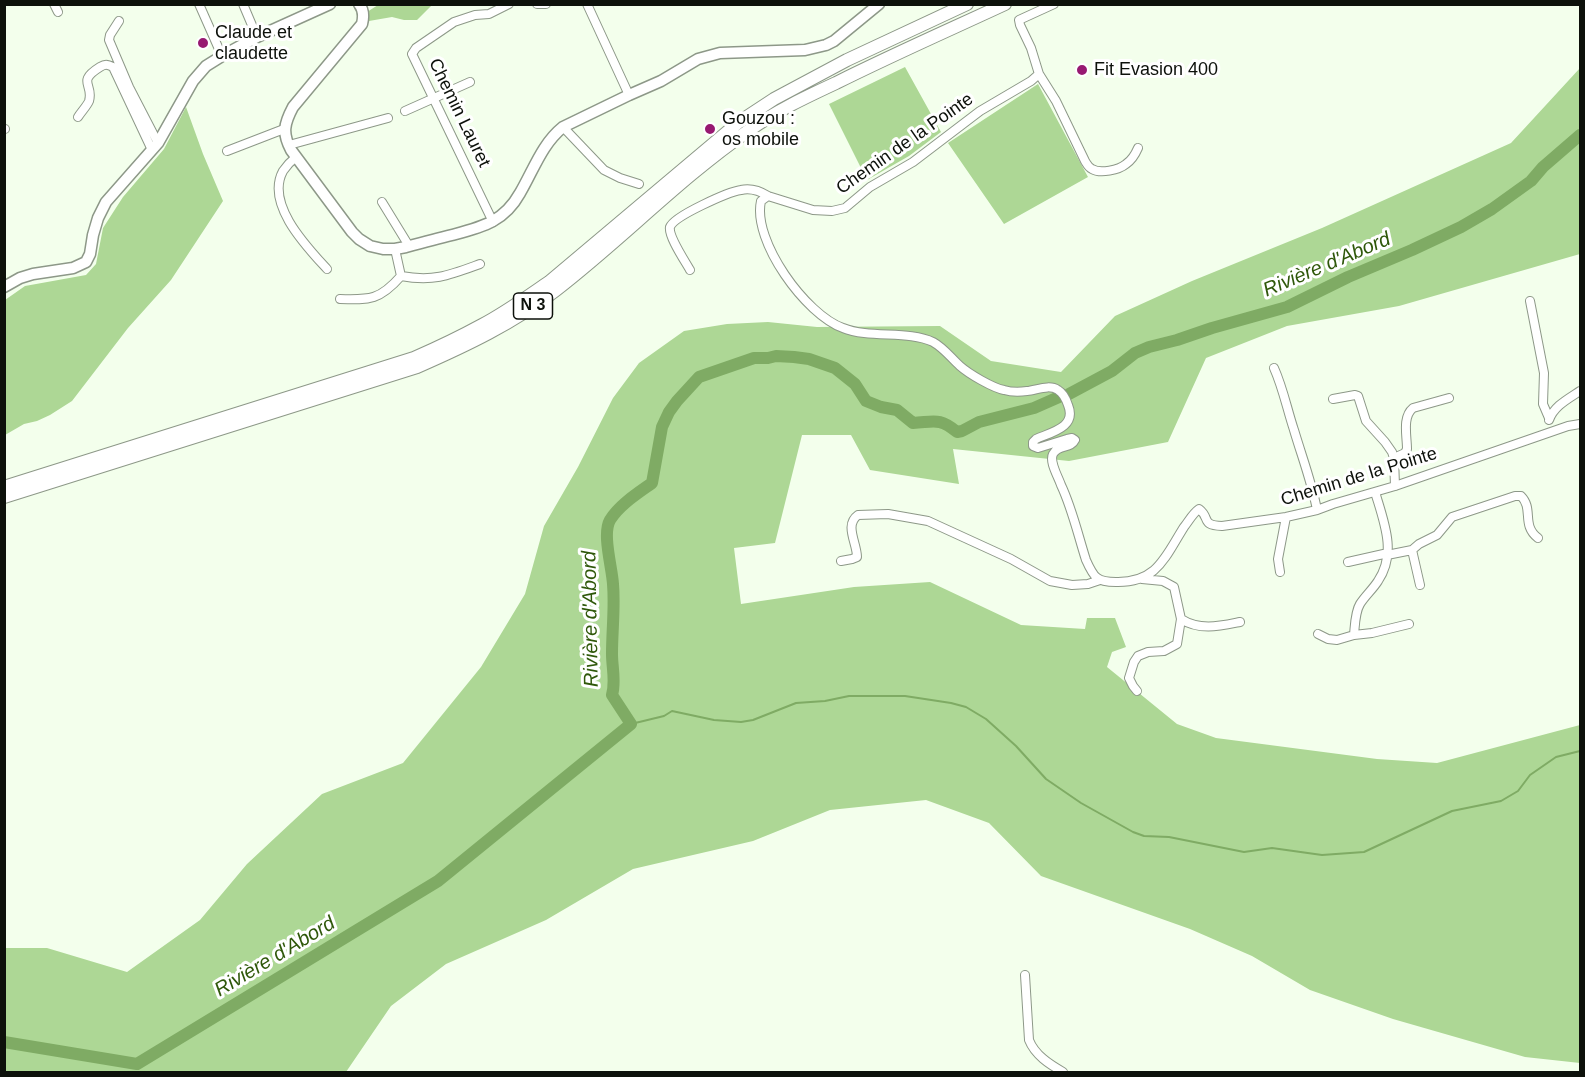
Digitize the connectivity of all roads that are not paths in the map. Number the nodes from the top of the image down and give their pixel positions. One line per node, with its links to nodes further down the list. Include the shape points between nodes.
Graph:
1 (199, 4): 16 (street)
2 (243, 4): 15 (street)
3 (330, 4): 15 (main road)
4 (509, 4): 21 (street, Chemin Lauret, via 489,14 454,22 414,50 413,56)
5 (537, 4): 6 (street)
6 (546, 4)
7 (587, 4): 20 (street)
8 (879, 4): 20 (main road, via 826,45 805,50 720,53 698,59 662,81)
9 (952, 4): 17 (highway)
10 (968, 4): 17 (highway, N 3)
11 (1005, 4): 56 (highway, N 3, via 783,108 748,130 555,291 460,348 417,367)
12 (1054, 4): 18 (street, via 1019,20)
13 (364, 6): 26 (main road, via 362,24 293,107)
14 (119, 21): 28 (street, via 109,40)
15 (257, 37): 16 (main road)
16 (222, 56): 28 (main road, via 199,74)
17 (847, 60): 54 (highway, N 3, via 739,122 549,282 483,325 414,358)
18 (1039, 74): 29 (street, via 1085,161 1095,171 1122,167); 33 (street, Chemin de la Pointe, via 980,111 845,208 813,210)
19 (470, 81): 21 (street)
20 (629, 94): 25 (main road)
21 (433, 98): 22 (street); 35 (street, Chemin Lauret)
22 (405, 111)
23 (78, 117): 28 (street, via 90,98 88,77 104,64 110,65)
24 (388, 118): 27 (street)
25 (563, 127): 32 (street, via 604,170); 35 (main road, via 546,145 513,204)
26 (284, 129): 27 (main road); 30 (street)
27 (289, 145): 31 (main road)
28 (155, 146): 42 (main road, via 106,202 86,262 33,274)
29 (1138, 148)
30 (227, 151)
31 (296, 157): 37 (main road, via 352,232 370,246); 39 (street, via 282,173 282,207 305,244)
32 (639, 184)
33 (768, 196): 40 (street, Chemin de la Pointe, via 751,189 740,190 676,219 670,235); 66 (street, via 761,201 760,215 772,253 803,298 829,321 843,329 932,342 969,373 1006,391 1050,387 1064,395 1070,419 1036,439 1033,446 1075,440 1054,452 1053,463 1090,570)
34 (382, 202): 36 (street)
35 (493, 222): 36 (main road)
36 (409, 246): 37 (main road)
37 (395, 249): 41 (street)
38 (480, 264): 41 (street, via 440,278)
39 (327, 269)
40 (690, 270)
41 (401, 276): 43 (street, via 378,296)
42 (4, 287)
43 (340, 300)
44 (1530, 301): 49 (street, via 1544,373 1543,404)
45 (1274, 368): 57 (street)
46 (1581, 391): 49 (street, via 1558,406)
47 (1449, 398): 52 (street, via 1410,411 1407,449)
48 (1333, 399): 52 (street, via 1358,396 1366,421)
49 (1549, 418): 51 (street)
50 (1579, 423): 51 (street, Chemin de la Pointe)
51 (1549, 433): 53 (street, Chemin de la Pointe)
52 (1394, 458): 53 (street)
53 (1395, 486): 55 (street, Chemin de la Pointe)
54 (4, 487)
55 (1375, 492): 57 (street, Chemin de la Pointe); 61 (street, via 1387,532)
56 (4, 497)
57 (1317, 510): 58 (street, Chemin de la Pointe)
58 (1286, 517): 64 (street, via 1278,559); 65 (street, Chemin de la Pointe, via 1222,526 1208,524 1199,510 1157,568)
59 (1538, 538): 60 (street, via 1529,528 1526,500 1515,496 1452,517 1437,535)
60 (1412, 550): 61 (street); 67 (street)
61 (1388, 554): 63 (street); 72 (street, via 1379,580 1359,605)
62 (841, 561): 66 (street, via 857,556 851,528 854,517 888,514 928,521 1050,581 1072,585)
63 (1348, 562)
64 (1280, 572)
65 (1139, 579): 66 (street); 68 (street, via 1163,581 1174,587)
66 (1100, 580)
67 (1420, 585)
68 (1181, 619): 69 (street, via 1207,627); 73 (street, via 1177,644 1164,651 1142,653 1134,662 1129,678)
69 (1240, 622)
70 (1409, 624): 72 (street)
71 (1318, 634): 72 (street, via 1337,640)
72 (1354, 635)
73 (1137, 691)
74 (1025, 975): 75 (street, via 1032,1048)
75 (1063, 1072)

